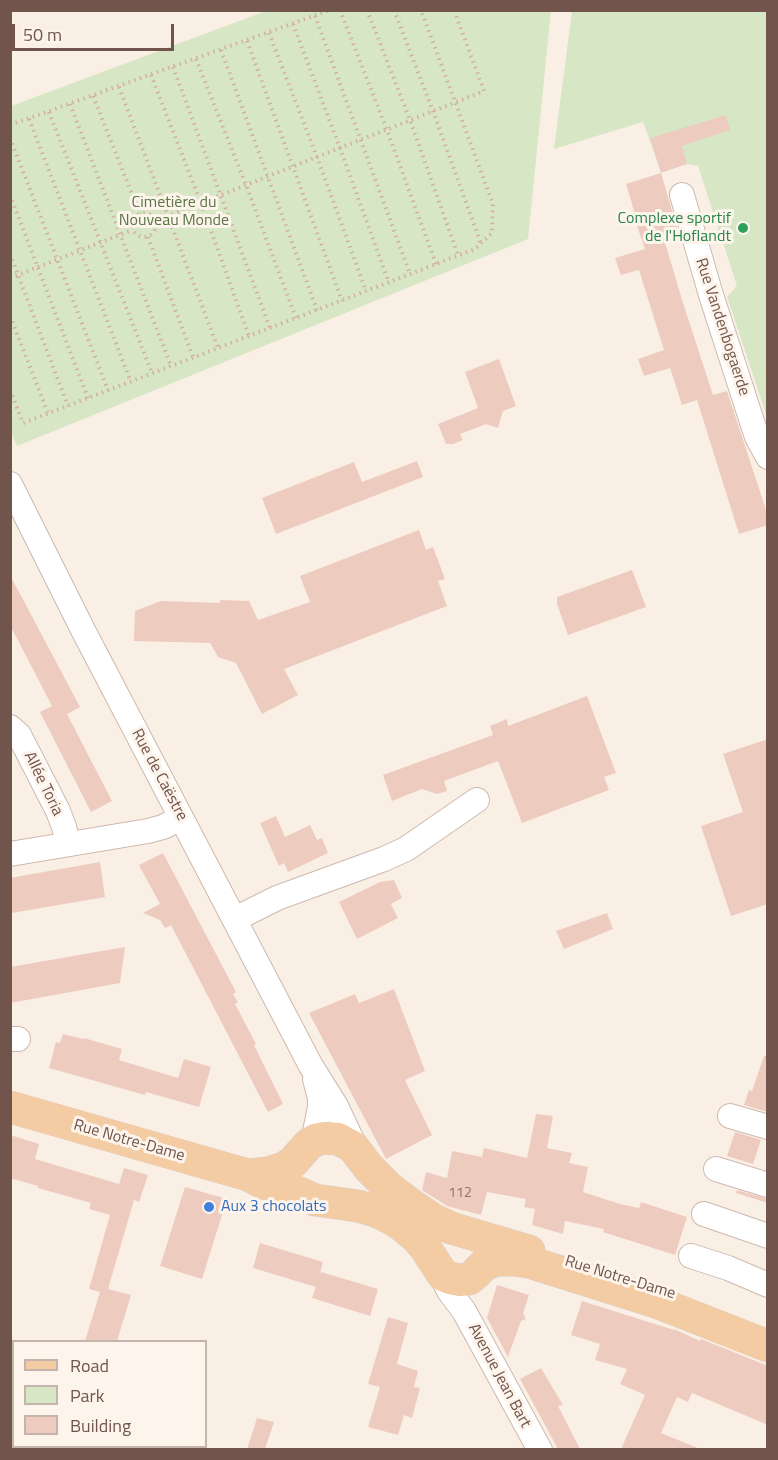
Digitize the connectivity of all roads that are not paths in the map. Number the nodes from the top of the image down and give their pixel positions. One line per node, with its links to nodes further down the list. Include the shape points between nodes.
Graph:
1 (682, 195): 2 (street, Rue Vandenbogaerde, via 754,428)
2 (768, 457)
3 (10, 483): 6 (street, Rue de Caëstre)
4 (10, 727): 7 (street, Allée Toria, via 22,741 58,811)
5 (477, 800): 9 (street, via 406,849 277,898)
6 (181, 818): 7 (street, via 147,831); 9 (street, Rue de Caëstre)
7 (68, 844): 8 (street)
8 (10, 854)
9 (235, 919): 10 (street, Rue de Caëstre)
10 (311, 1066): 14 (street, Rue de Caëstre, via 320,1107 315,1132); 15 (street, Rue de Caëstre, via 336,1106)
11 (10, 1107): 17 (main road, Rue Notre-Dame)
12 (730, 1116): 13 (street)
13 (768, 1127)
14 (304, 1150): 15 (main road, Rue Notre-Dame, via 315,1140 338,1139); 17 (main road, Rue Notre-Dame, via 279,1170); 19 (main road, via 297,1177)
15 (360, 1157): 21 (main road, Rue Notre-Dame, via 382,1182 413,1206 442,1224)
16 (716, 1169): 18 (street)
17 (248, 1175): 19 (main road, Rue Notre-Dame)
18 (768, 1185)
19 (309, 1197): 24 (main road, Rue Notre-Dame, via 387,1216 416,1238)
20 (704, 1214): 22 (street)
21 (470, 1233): 25 (main road, via 482,1245 483,1258); 28 (main road, Rue Notre-Dame, via 695,1301)
22 (768, 1236)
23 (691, 1256): 26 (street)
24 (437, 1266): 25 (main road, Rue Notre-Dame, via 443,1275 453,1279 463,1280); 27 (street, Avenue Jean Bart)
25 (476, 1273): 27 (street, Avenue Jean Bart, via 464,1296); 29 (main road, Rue Notre-Dame, via 496,1260 534,1263 656,1302)
26 (768, 1285)
27 (464, 1311): 30 (street, Avenue Jean Bart)
28 (768, 1329)
29 (768, 1346)
30 (537, 1446)

